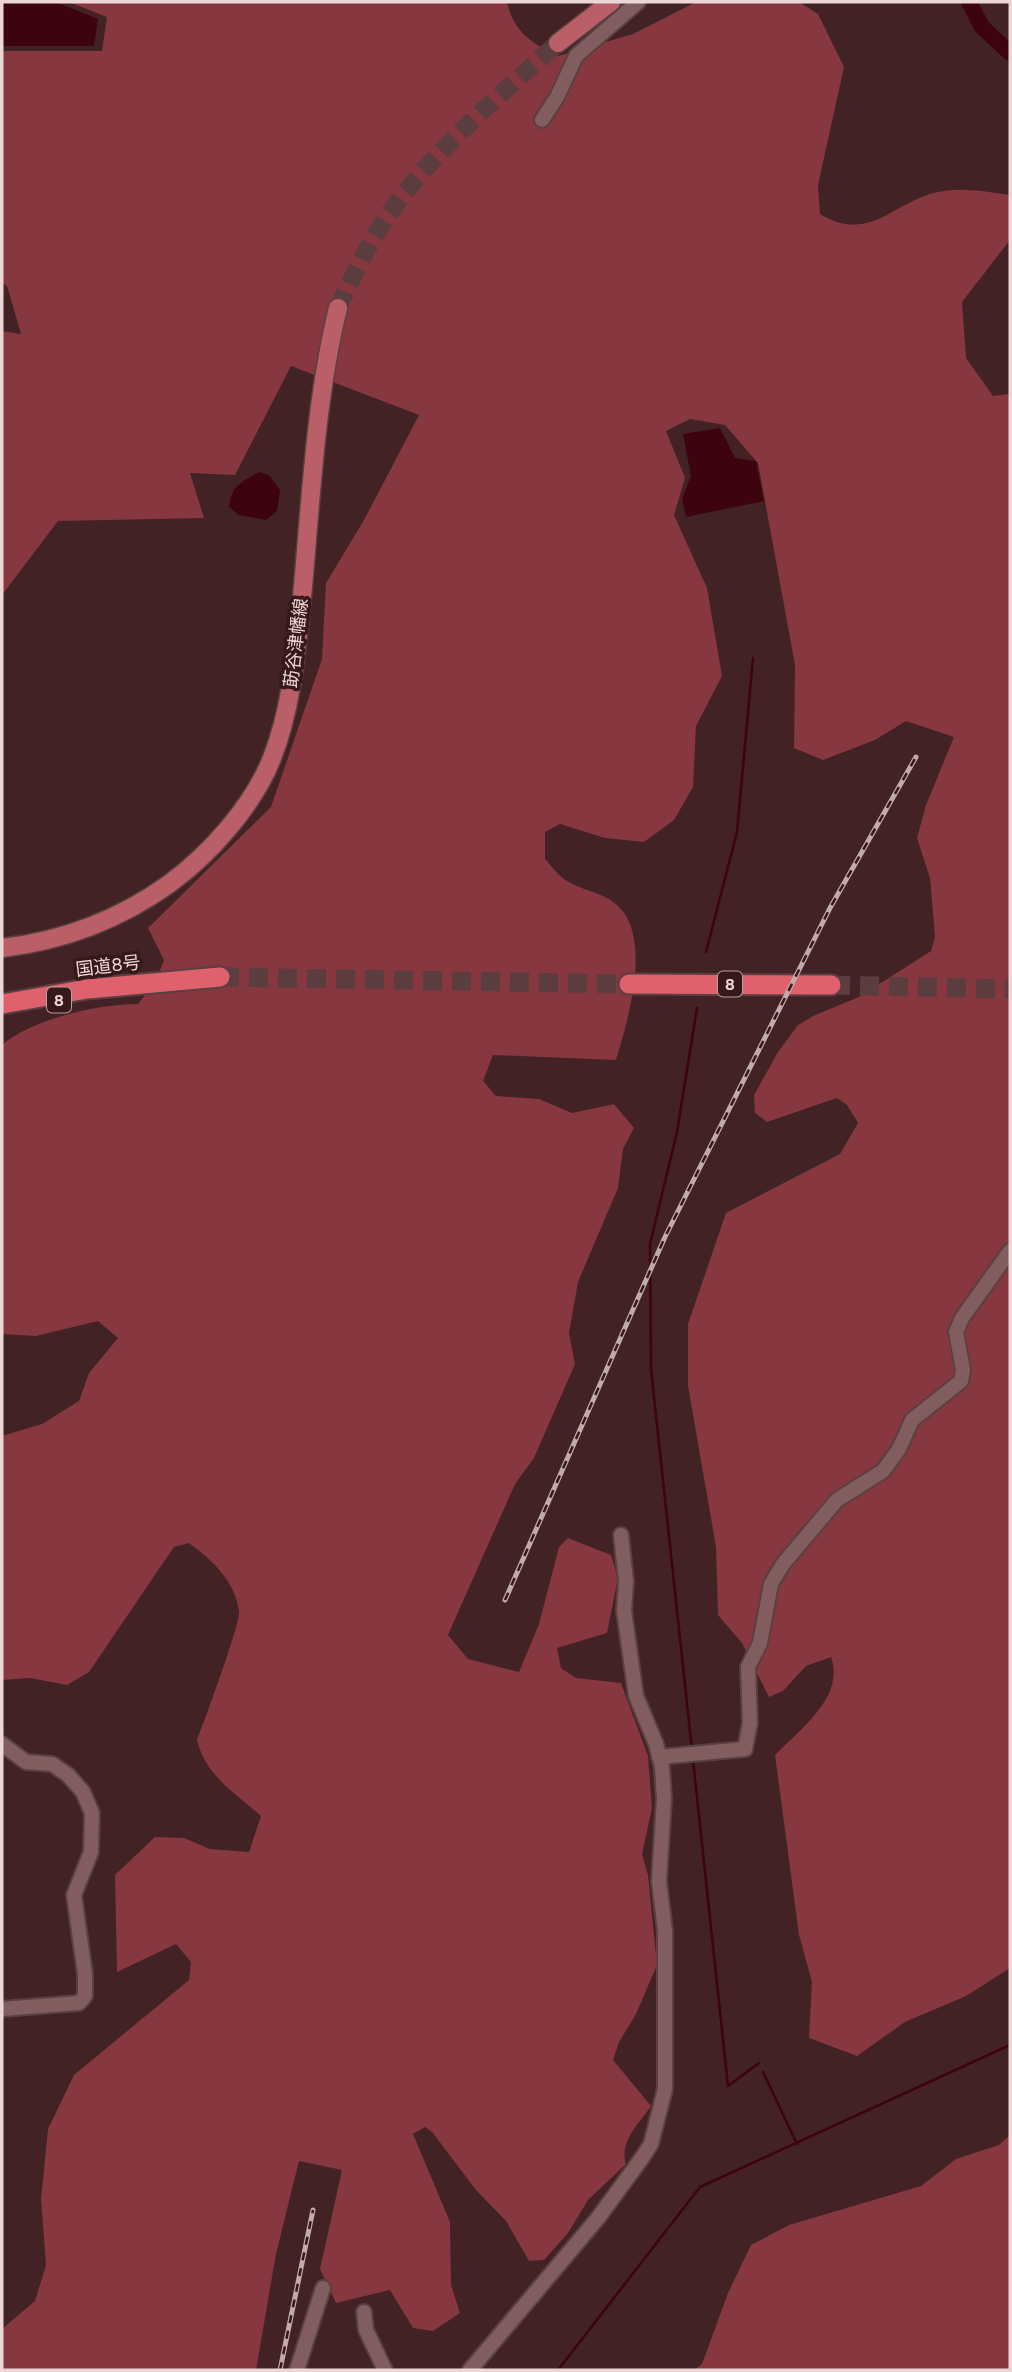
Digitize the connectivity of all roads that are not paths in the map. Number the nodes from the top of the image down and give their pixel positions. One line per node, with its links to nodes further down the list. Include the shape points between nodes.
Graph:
1 (611, 2): 3 (main road)
2 (638, 2): 4 (street, via 576,57)
3 (558, 43)
4 (542, 120)
5 (338, 308): 6 (main road, 莇谷津幡線, via 322,389 293,687 271,760 234,822 193,866 153,896 112,919 75,932)
6 (2, 948)
7 (220, 977): 9 (highway, 国道8号 / 8)
8 (629, 984): 10 (highway, 8)
9 (117, 985): 12 (highway, 国道8号 / 8); 14 (highway, 8)
10 (831, 985)
11 (2, 996): 12 (highway, 8)
12 (27, 999): 13 (highway, 国道8号 / 8)
13 (2, 1004)
14 (2, 1014)
15 (1010, 1251): 18 (street, via 956,1332 961,1381 912,1420 900,1449 883,1471 837,1500 771,1584 760,1643 748,1667 750,1723 745,1749)
16 (621, 1535): 18 (street, via 624,1611 636,1696)
17 (2, 1744): 19 (street, via 26,1762 52,1764 68,1775 83,1792 92,1813 91,1852 74,1895 85,1996 79,2003)
18 (659, 1758): 24 (street, via 664,1799 659,1857 666,1931 666,2059 665,2089 651,2144 598,2218)
19 (2, 2008)
20 (323, 2288): 22 (street)
21 (364, 2312): 23 (street, via 366,2330)
22 (297, 2370)
23 (385, 2370)
24 (470, 2370)

